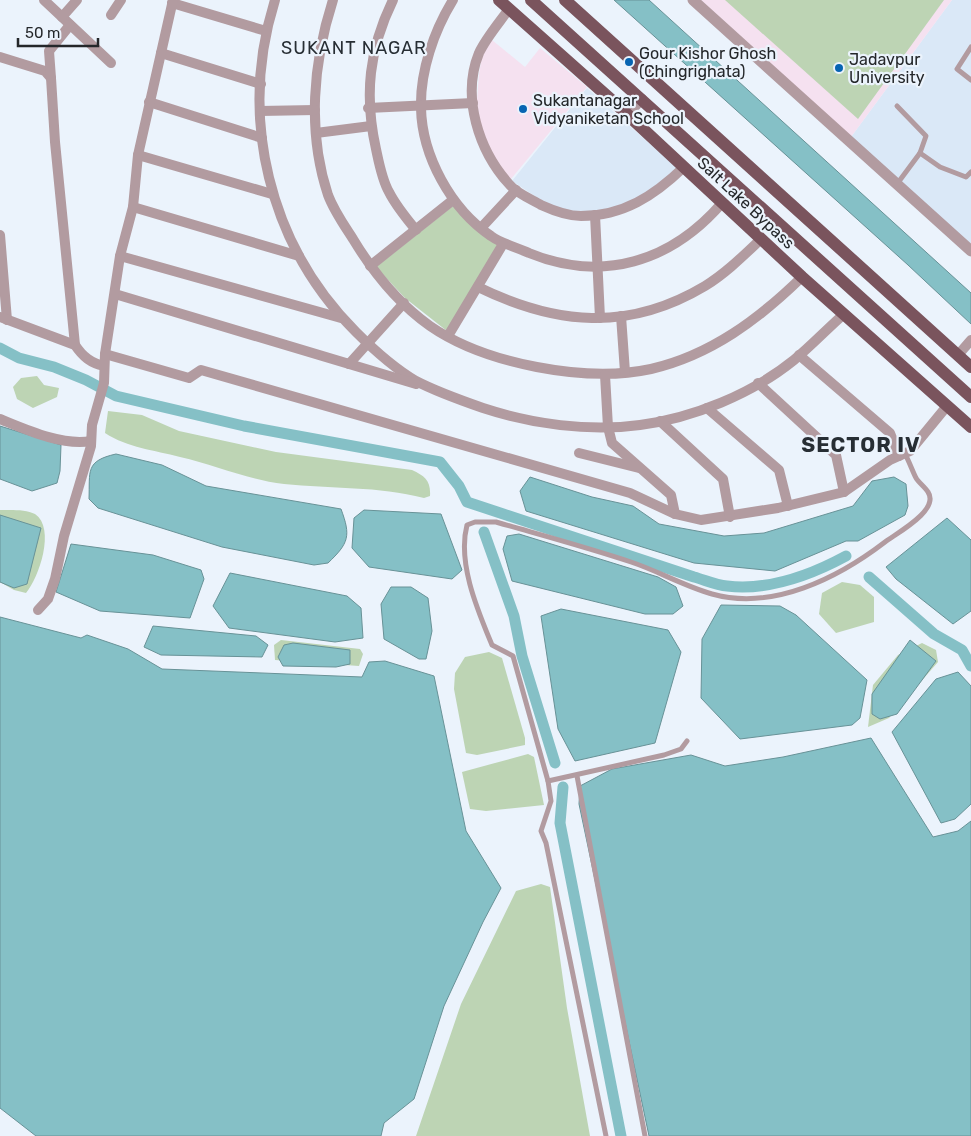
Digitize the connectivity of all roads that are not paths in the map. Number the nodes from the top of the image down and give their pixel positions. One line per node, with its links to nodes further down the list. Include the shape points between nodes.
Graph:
1 (44, 0): 15 (street)
2 (77, 0): 15 (street)
3 (121, 0): 14 (street)
4 (275, 0): 17 (street)
5 (333, 0): 31 (street, via 319,53)
6 (393, 0): 30 (street, via 377,40)
7 (453, 0): 28 (street, via 438,28 427,61)
8 (499, 0): 13 (main road, Salt Lake Bypass)
9 (531, 0): 25 (main road, Salt Lake Bypass)
10 (565, 0): 75 (main road, Salt Lake Bypass)
11 (693, 0): 42 (street)
12 (172, 1): 17 (street); 19 (street)
13 (510, 9): 27 (street, via 479,53 474,76); 33 (main road, Salt Lake Bypass)
14 (111, 15)
15 (62, 17): 16 (street)
16 (70, 26): 21 (street); 22 (street, via 49,51)
17 (266, 32): 24 (street)
18 (971, 47): 23 (lane, via 957,69)
19 (161, 53): 24 (street); 26 (street)
20 (0, 57): 22 (street, via 45,71)
21 (111, 63)
22 (51, 78): 72 (street)
23 (971, 80)
24 (261, 84): 32 (street)
25 (642, 99): 33 (street); 83 (main road, Salt Lake Bypass)
26 (148, 102): 36 (street); 38 (street)
27 (474, 103): 28 (street); 43 (street, via 475,121 483,144 510,186)
28 (421, 105): 30 (street); 45 (street, via 431,156)
29 (897, 106): 37 (lane, via 926,136)
30 (368, 108): 34 (street)
31 (315, 110): 32 (street); 35 (street)
32 (260, 111): 36 (street)
33 (627, 115): 39 (main road, Salt Lake Bypass)
34 (371, 126): 35 (street); 50 (street, via 388,191)
35 (316, 133): 58 (street, via 329,196)
36 (262, 138): 44 (street)
37 (920, 153): 41 (lane, via 940,167); 42 (lane)
38 (138, 155): 44 (street); 47 (street)
39 (684, 167): 46 (main road, Salt Lake Bypass); 48 (street, via 644,200 612,213)
40 (971, 172): 41 (lane)
41 (969, 179)
42 (897, 184): 54 (street)
43 (516, 190): 48 (street, via 553,210 579,216); 49 (street)
44 (272, 194): 56 (street)
45 (453, 200): 49 (street); 50 (street)
46 (722, 203): 52 (main road, Salt Lake Bypass); 59 (street, via 683,240 659,253 632,262)
47 (132, 207): 55 (street); 56 (street)
48 (595, 215): 59 (street)
49 (481, 228): 53 (street)
50 (416, 230): 58 (street)
51 (0, 235): 57 (street)
52 (761, 239): 60 (main road, Salt Lake Bypass); 65 (street, via 705,286 675,301)
53 (503, 244): 59 (street, via 564,264); 61 (street)
54 (971, 251)
55 (120, 256): 62 (street); 66 (street)
56 (299, 256): 66 (street)
57 (1, 259): 68 (street)
58 (370, 266): 63 (street)
59 (598, 267): 67 (street)
60 (802, 277): 64 (main road, Salt Lake Bypass); 79 (street, via 761,315 735,333 694,354 651,368)
61 (478, 287): 67 (street, via 557,315); 69 (street)
62 (115, 294): 73 (street); 76 (street)
63 (404, 303): 69 (street, via 429,325); 71 (street)
64 (844, 314): 74 (street); 84 (main road, Salt Lake Bypass)
65 (621, 316): 67 (street); 79 (street)
66 (342, 318): 71 (street)
67 (600, 318)
68 (4, 319): 72 (street)
69 (448, 336): 80 (street, via 523,363 566,372)
70 (970, 340): 75 (street)
71 (368, 343): 76 (street); 82 (street, via 414,380)
72 (75, 345): 77 (street, via 82,355)
73 (105, 354): 77 (street); 96 (street, via 189,378 201,370 630,493)
74 (799, 355): 81 (street); 92 (street, via 890,433)
75 (958, 355): 78 (main road, Salt Lake Bypass)
76 (349, 364): 82 (street)
77 (104, 366): 90 (street, via 104,383)
78 (971, 367)
79 (625, 372): 80 (street)
80 (605, 375): 88 (street)
81 (758, 383): 85 (street); 94 (street, via 836,455)
82 (435, 390): 88 (street, via 510,417)
83 (971, 397)
84 (947, 406): 89 (main road, Salt Lake Bypass); 92 (street, via 910,451)
85 (708, 408): 87 (street); 95 (street, via 779,470)
86 (0, 419): 90 (street, via 78,443)
87 (660, 421): 88 (street); 97 (street, via 723,479)
88 (608, 427): 93 (street, via 612,442)
89 (971, 427)
90 (91, 441): 98 (street, via 55,580 48,600)
91 (579, 453): 93 (street)
92 (902, 455): 94 (street); 101 (lane, via 929,493 930,504 921,517 842,570 810,586 775,595 738,598 713,594 632,562 496,522 467,525 465,551 472,595 492,645 512,656)
93 (642, 469): 96 (street, via 671,494)
94 (844, 492): 95 (street)
95 (788, 506): 97 (street)
96 (675, 514): 97 (street, via 701,520)
97 (730, 517)
98 (38, 610)
99 (687, 741): 100 (lane, via 681,749 664,755)
100 (577, 776): 101 (lane); 103 (lane)
101 (548, 781): 102 (lane, via 551,801 541,831)
102 (606, 1136)
103 (645, 1136)

